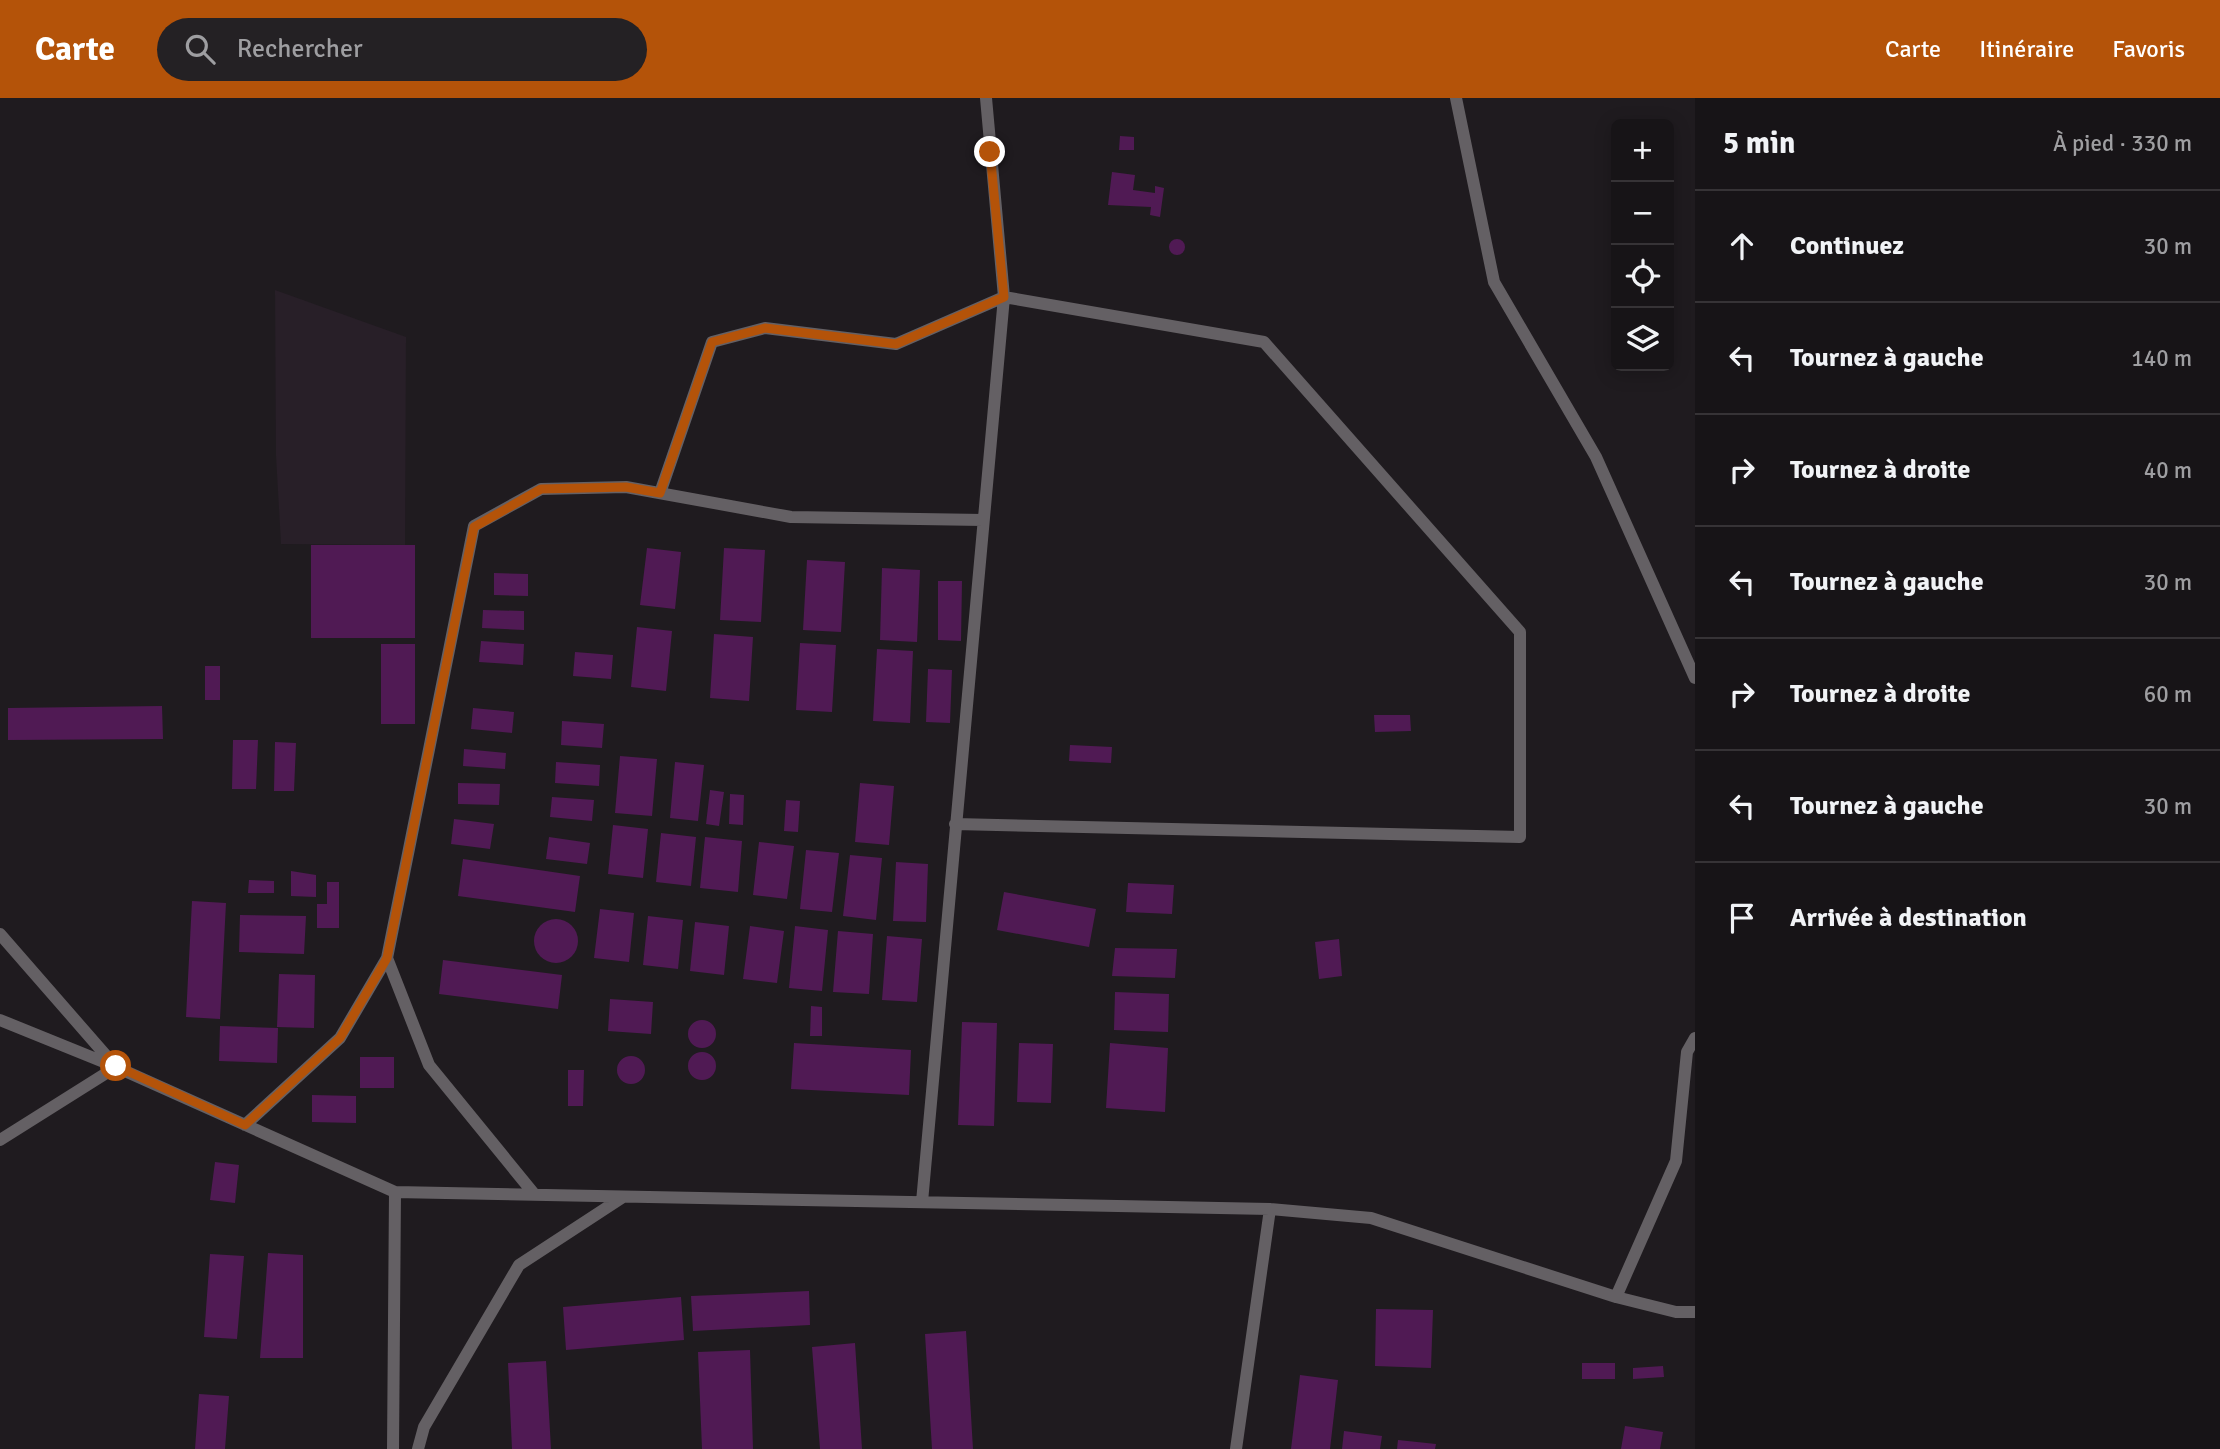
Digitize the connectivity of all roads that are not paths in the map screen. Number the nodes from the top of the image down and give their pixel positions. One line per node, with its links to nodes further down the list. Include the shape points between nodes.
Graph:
1 (986, 98): 3 (lane)
2 (1456, 98): 6 (lane, via 1494,282 1596,457)
3 (1004, 297): 4 (lane, via 896,344 765,328 712,342); 5 (lane); 7 (lane, via 1264,342 1520,632 1520,837)
4 (660, 493): 5 (lane, via 791,517); 9 (lane, via 626,487 541,489 474,527)
5 (983, 520): 7 (lane)
6 (1695, 678)
7 (955, 824): 18 (lane)
8 (0, 934): 12 (lane)
9 (387, 958): 13 (lane, via 340,1038); 16 (lane, via 429,1065)
10 (0, 1020): 12 (lane)
11 (1695, 1038): 20 (lane, via 1687,1052 1676,1161)
12 (116, 1066): 13 (lane); 14 (lane)
13 (245, 1125): 15 (lane)
14 (0, 1140)
15 (395, 1192): 16 (lane); 22 (lane)
16 (535, 1195): 17 (lane)
17 (624, 1196): 18 (lane); 23 (lane, via 519,1265 424,1427)
18 (922, 1202): 19 (lane)
19 (1270, 1209): 20 (lane, via 1371,1218); 24 (lane)
20 (1616, 1297): 21 (lane, via 1676,1312)
21 (1695, 1312)
22 (393, 1449)
23 (418, 1449)
24 (1236, 1449)

